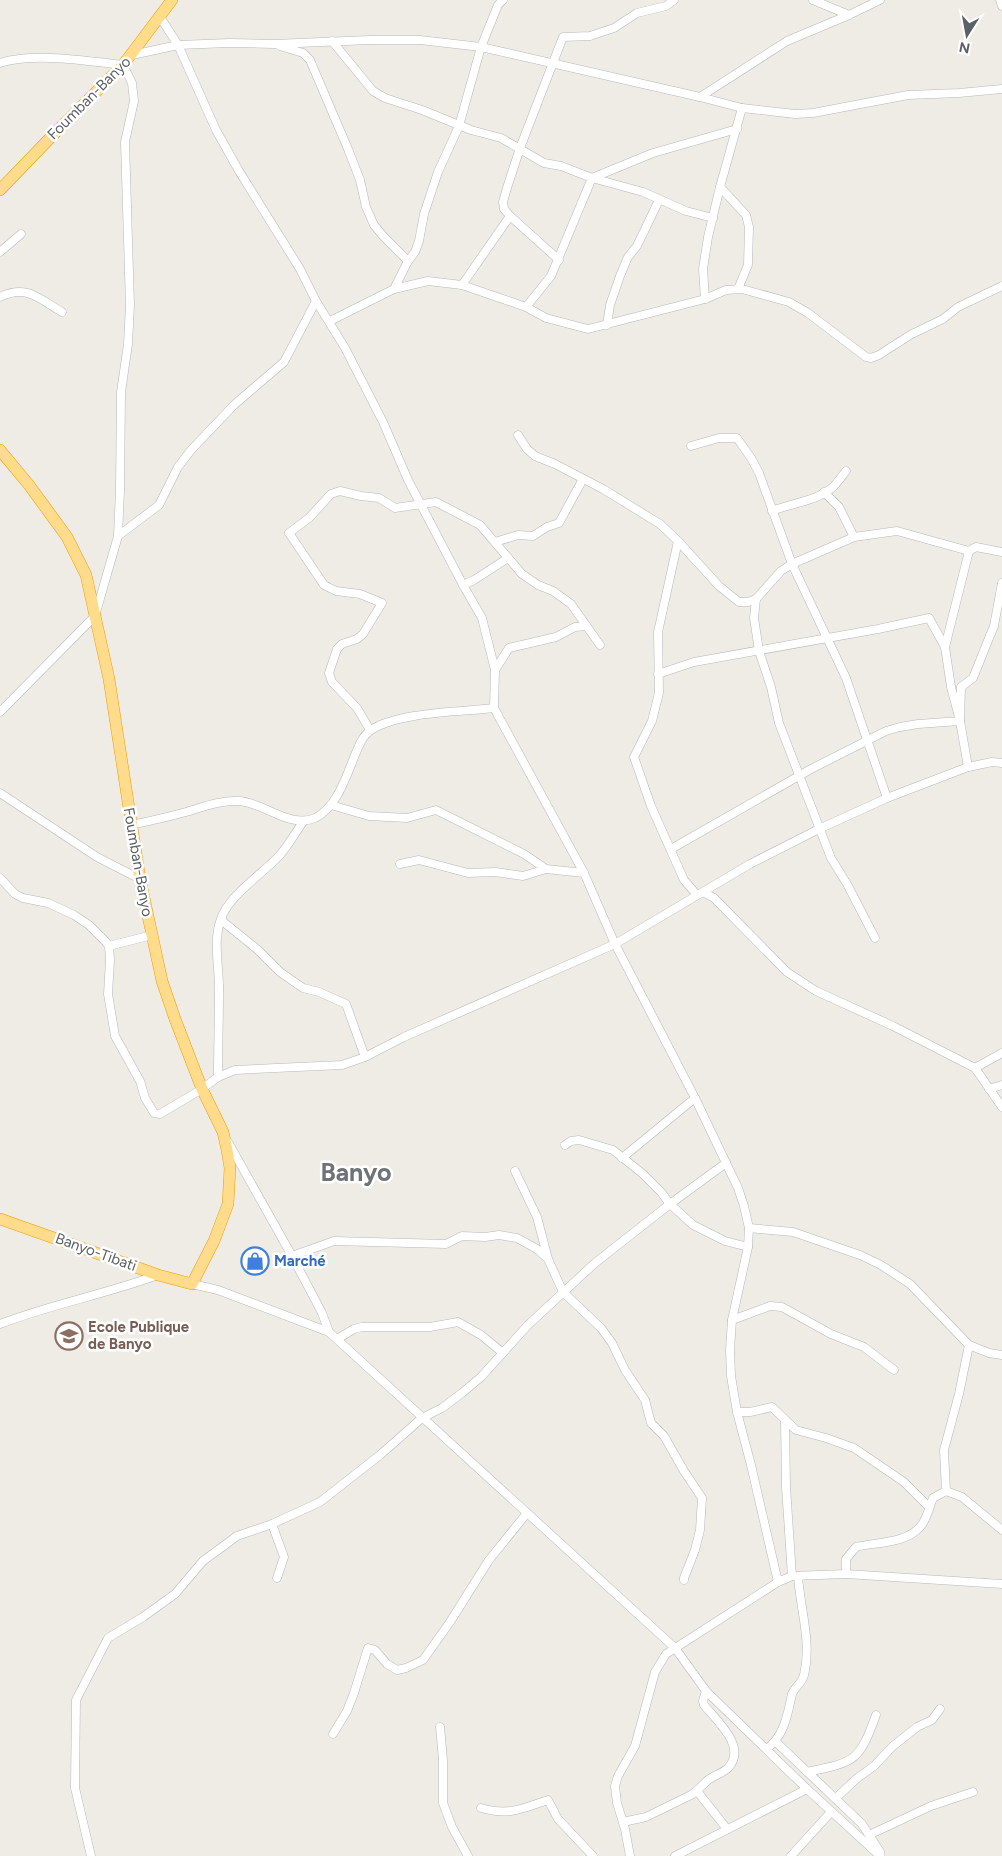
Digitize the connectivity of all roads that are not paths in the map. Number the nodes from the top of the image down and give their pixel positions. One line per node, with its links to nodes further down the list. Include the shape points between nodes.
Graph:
1 (172, 0): 9 (highway, Foumban-Banyo)
2 (502, 0): 13 (street)
3 (674, 0): 16 (street, via 666,6 637,13 614,28 590,36 562,37)
4 (813, 0): 8 (street)
5 (879, 0): 8 (street)
6 (1000, 0): 7 (street)
7 (1002, 6)
8 (849, 15): 19 (street, via 787,41)
9 (160, 17): 12 (street); 14 (highway, Foumban-Banyo)
10 (332, 42): 11 (street); 13 (street, via 420,40); 21 (street, via 373,91)
11 (274, 44): 12 (street); 33 (street, via 308,57 348,149 374,225)
12 (178, 45): 14 (street); 40 (street, via 216,130)
13 (481, 47): 16 (street); 21 (street)
14 (132, 55): 17 (highway, Foumban-Banyo)
15 (0, 63): 17 (street, via 35,58)
16 (552, 64): 19 (street); 23 (street)
17 (123, 65): 26 (highway, Foumban-Banyo); 53 (street, via 132,83 134,101 125,142 130,304 122,392)
18 (1002, 90): 20 (street, via 908,95 813,113 769,113)
19 (700, 97): 20 (street)
20 (742, 108): 22 (street)
21 (459, 126): 23 (street, via 501,138); 33 (street, via 438,172 419,241)
22 (737, 129): 24 (street, via 653,153); 25 (street)
23 (520, 148): 24 (street, via 544,163); 28 (street, via 503,202)
24 (592, 178): 27 (street); 32 (street)
25 (720, 187): 29 (street); 37 (street, via 746,214 749,227 748,265)
26 (0, 190)
27 (659, 200): 29 (street); 44 (street, via 620,276)
28 (510, 216): 32 (street); 34 (street)
29 (713, 218): 39 (street, via 703,268)
30 (21, 234): 31 (street)
31 (0, 252)
32 (559, 260): 41 (street, via 551,276)
33 (408, 261): 36 (street)
34 (462, 285): 36 (street, via 428,281); 41 (street)
35 (1002, 286): 37 (street, via 958,307 943,319 871,358 789,302)
36 (394, 289): 43 (street)
37 (738, 289): 39 (street)
38 (0, 297): 42 (street, via 15,291 28,293)
39 (705, 298): 44 (street)
40 (316, 301): 43 (street); 53 (street, via 284,362 235,404 191,450 178,467 159,505)
41 (526, 307): 44 (street, via 546,318 582,329)
42 (62, 312)
43 (330, 321): 51 (street, via 383,422)
44 (607, 325)
45 (518, 435): 49 (street, via 530,452)
46 (691, 446): 52 (street, via 719,438 737,438 759,473)
47 (0, 450): 64 (highway, Foumban-Banyo, via 67,537 86,574)
48 (846, 471): 50 (street)
49 (583, 479): 55 (street, via 655,521); 56 (street, via 558,523 534,536 518,535)
50 (824, 492): 52 (street); 54 (street, via 839,507)
51 (420, 504): 56 (street, via 436,502 480,525); 62 (street); 75 (street, via 395,508 379,498 340,491 331,494 310,518 289,533 324,585 382,603 363,634 337,649 329,673 332,682 357,708)
52 (772, 511): 60 (street)
53 (118, 536): 64 (street)
54 (854, 538): 57 (street, via 897,531); 60 (street)
55 (678, 541): 63 (street, via 736,600 748,602); 71 (street, via 658,632)
56 (495, 542): 59 (street)
57 (969, 551): 58 (street, via 976,547); 68 (street)
58 (1002, 552)
59 (508, 558): 62 (street); 65 (street, via 522,574 571,604)
60 (792, 564): 63 (street); 66 (street)
61 (1002, 583): 74 (street, via 994,626 974,678 961,687)
62 (463, 585): 70 (street, via 482,618)
63 (756, 599): 69 (street, via 754,618)
64 (95, 616): 73 (street); 84 (highway, Foumban-Banyo, via 109,680)
65 (586, 626): 67 (street); 70 (street, via 509,648)
66 (827, 638): 68 (street, via 929,618); 69 (street); 76 (street, via 846,678)
67 (600, 645)
68 (945, 647): 74 (street)
69 (759, 651): 71 (street, via 694,662); 79 (street, via 779,723)
70 (495, 670): 72 (street)
71 (658, 674): 86 (street, via 659,693 652,721 634,757 651,806)
72 (494, 708): 75 (street, via 388,721); 89 (street)
73 (0, 712)
74 (960, 721): 76 (street, via 900,726); 78 (street)
75 (370, 730): 82 (street, via 360,742)
76 (866, 741): 79 (street); 81 (street)
77 (1002, 763): 78 (street)
78 (968, 767): 81 (street)
79 (800, 776): 85 (street); 86 (street)
80 (0, 793): 91 (street, via 97,856)
81 (887, 798): 85 (street)
82 (331, 805): 83 (street, via 326,811); 88 (street, via 370,816 407,818 436,810 524,854)
83 (302, 822): 84 (street, via 239,801); 93 (street, via 280,855 238,894)
84 (131, 825): 91 (highway, Foumban-Banyo)
85 (819, 829): 92 (street); 95 (street, via 831,858)
86 (671, 849): 92 (street, via 684,880)
87 (400, 864): 88 (street, via 420,860 468,873 523,876)
88 (546, 870): 89 (street)
89 (584, 873): 96 (street)
90 (0, 878): 97 (street, via 15,894 48,903 74,915 102,936)
91 (140, 879): 94 (highway, Foumban-Banyo)
92 (700, 893): 96 (street); 100 (street, via 714,898 799,981)
93 (221, 920): 99 (street, via 303,988 346,1004); 101 (street, via 216,951)
94 (152, 935): 97 (street); 103 (highway, Foumban-Banyo, via 170,1004)
95 (875, 938)
96 (615, 944): 99 (street); 105 (street)
97 (109, 946): 103 (street, via 108,994 115,1036 140,1081 150,1109 160,1114)
98 (1002, 1053): 100 (street)
99 (365, 1057): 101 (street, via 342,1064 235,1070)
100 (975, 1068): 104 (street)
101 (218, 1077): 103 (street)
102 (1002, 1085): 104 (street)
103 (202, 1089): 107 (highway, Foumban-Banyo)
104 (988, 1089): 106 (street)
105 (695, 1098): 109 (street); 110 (street)
106 (1002, 1107)
107 (223, 1132): 116 (street); 119 (highway, Foumban-Banyo, via 230,1168 228,1204)
108 (565, 1144): 109 (street, via 574,1140 586,1141 606,1146)
109 (622, 1158): 112 (street, via 657,1188)
110 (726, 1163): 112 (street); 114 (street, via 744,1206)
111 (515, 1171): 117 (street, via 537,1217)
112 (670, 1204): 115 (street, via 701,1230); 120 (street)
113 (0, 1219): 118 (highway, Banyo-Tibati)
114 (749, 1228): 115 (street); 125 (street, via 793,1232 881,1265 910,1284)
115 (748, 1247): 121 (street)
116 (292, 1256): 117 (street, via 334,1241 446,1244 462,1236 499,1235 517,1238); 123 (street)
117 (548, 1259): 120 (street)
118 (158, 1275): 119 (highway, Banyo-Tibati); 122 (street)
119 (192, 1284): 123 (street, via 218,1290)
120 (563, 1292): 126 (street); 140 (street, via 612,1343 645,1400 651,1423 664,1436 702,1498 700,1530)
121 (732, 1320): 128 (street, via 770,1306 782,1307 831,1334 864,1347); 129 (street, via 730,1361)
122 (0, 1324)
123 (329, 1332): 124 (street)
124 (337, 1339): 126 (street, via 362,1327 430,1327 458,1322); 130 (street)
125 (969, 1345): 127 (street); 132 (street, via 960,1394 944,1450)
126 (503, 1353): 130 (street, via 462,1393)
127 (1001, 1355)
128 (894, 1370)
129 (736, 1412): 131 (street, via 772,1407); 141 (street)
130 (422, 1418): 134 (street); 135 (street, via 320,1502)
131 (785, 1420): 133 (street, via 796,1430 854,1448 904,1482); 138 (street, via 786,1486)
132 (946, 1491): 133 (street, via 932,1498); 136 (street, via 962,1497)
133 (929, 1507): 137 (street, via 920,1527 910,1534 897,1540 856,1547 846,1559)
134 (528, 1513): 143 (street); 148 (street, via 489,1560 423,1660 397,1670 375,1650 368,1648 347,1711)
135 (272, 1524): 139 (street, via 284,1557); 161 (street, via 237,1536 203,1561 175,1594 108,1638 76,1700 75,1788)
136 (1002, 1530)
137 (846, 1574): 138 (street); 142 (street)
138 (795, 1576): 141 (street); 149 (street, via 806,1622 805,1670 802,1681 793,1692 784,1728)
139 (277, 1578)
140 (684, 1580)
141 (778, 1582): 143 (street)
142 (1002, 1584)
143 (675, 1648): 144 (street); 158 (street, via 666,1654 655,1672 635,1746 615,1786)
144 (706, 1691): 150 (street); 153 (street, via 704,1706 730,1735 735,1749 730,1766)
145 (940, 1709): 155 (street, via 932,1720 893,1746)
146 (876, 1715): 151 (street, via 863,1749 856,1756 840,1765)
147 (440, 1727): 162 (street, via 443,1803)
148 (333, 1734)
149 (776, 1742): 150 (street); 151 (street)
150 (767, 1749): 152 (street)
151 (807, 1772): 155 (street)
152 (807, 1790): 157 (street); 159 (street)
153 (697, 1791): 158 (street, via 646,1817); 159 (street)
154 (973, 1792): 160 (street, via 932,1806)
155 (836, 1798): 160 (street)
156 (481, 1808): 163 (street, via 498,1812 517,1811 548,1800 558,1819)
157 (831, 1812): 166 (street); 167 (street)
158 (623, 1822): 164 (street)
159 (727, 1829): 165 (street)
160 (870, 1835): 167 (street)
161 (91, 1856)
162 (468, 1856)
163 (593, 1856)
164 (630, 1856)
165 (675, 1856)
166 (791, 1856)
167 (881, 1856)

